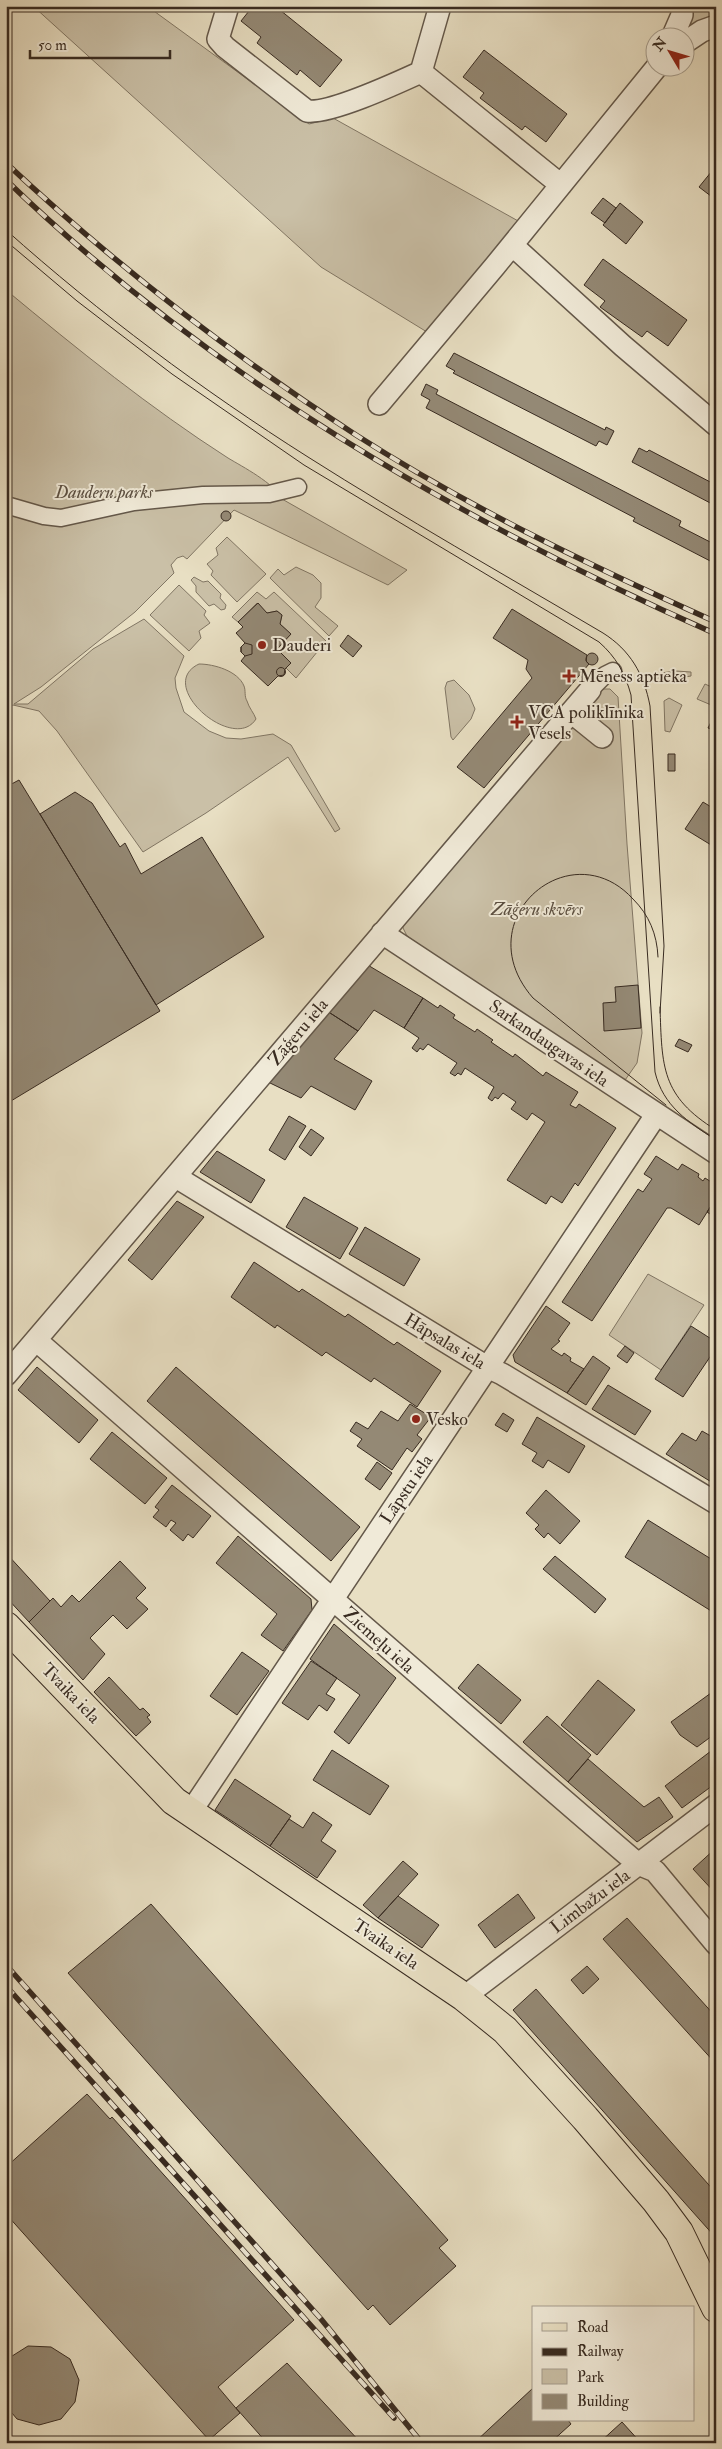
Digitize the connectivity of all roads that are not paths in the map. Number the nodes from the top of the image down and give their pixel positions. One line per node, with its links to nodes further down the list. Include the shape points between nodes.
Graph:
1 (228, 6): 7 (street, via 218,38 232,53 307,111 317,112 348,102)
2 (440, 6): 7 (street)
3 (682, 6): 5 (street)
4 (716, 26): 6 (street)
5 (676, 28)
6 (694, 36)
7 (421, 72): 9 (street)
8 (648, 78): 9 (street)
9 (561, 185): 10 (street)
10 (512, 245): 11 (street); 12 (street)
11 (379, 404)
12 (716, 425)
13 (298, 487): 14 (street, via 268,494 203,495 134,502 61,518)
14 (6, 505)
15 (614, 671): 16 (street)
16 (590, 690): 17 (street, Zāģeru iela)
17 (571, 712): 18 (street); 19 (street, Zāģeru iela)
18 (602, 737)
19 (382, 933): 20 (street, Sarkandaugavas iela); 22 (street, Zāģeru iela)
20 (656, 1115): 21 (street, Sarkandaugavas iela); 24 (street, Lāpstu iela)
21 (716, 1153)
22 (176, 1177): 23 (street, Zāģeru iela); 24 (street, Hāpsalas iela)
23 (37, 1341): 25 (street, Zāģeru iela); 27 (street, Ziemeļu iela)
24 (487, 1367): 26 (street, Hāpsalas iela); 27 (street, Lāpstu iela)
25 (6, 1375)
26 (716, 1502)
27 (333, 1598): 30 (street, Lāpstu iela); 31 (street, Ziemeļu iela, via 406,1665)
28 (6, 1626): 30 (main road, Tvaika iela, via 174,1801)
29 (716, 1805): 31 (street, Limbažu iela)
30 (190, 1813): 33 (main road, Tvaika iela)
31 (638, 1864): 32 (street, Ziemeļu iela, via 655,1871); 33 (street, Limbažu iela)
32 (716, 1944)
33 (464, 1997): 34 (main road, Tvaika iela, via 504,2030 656,2200 679,2232)
34 (716, 2308)

